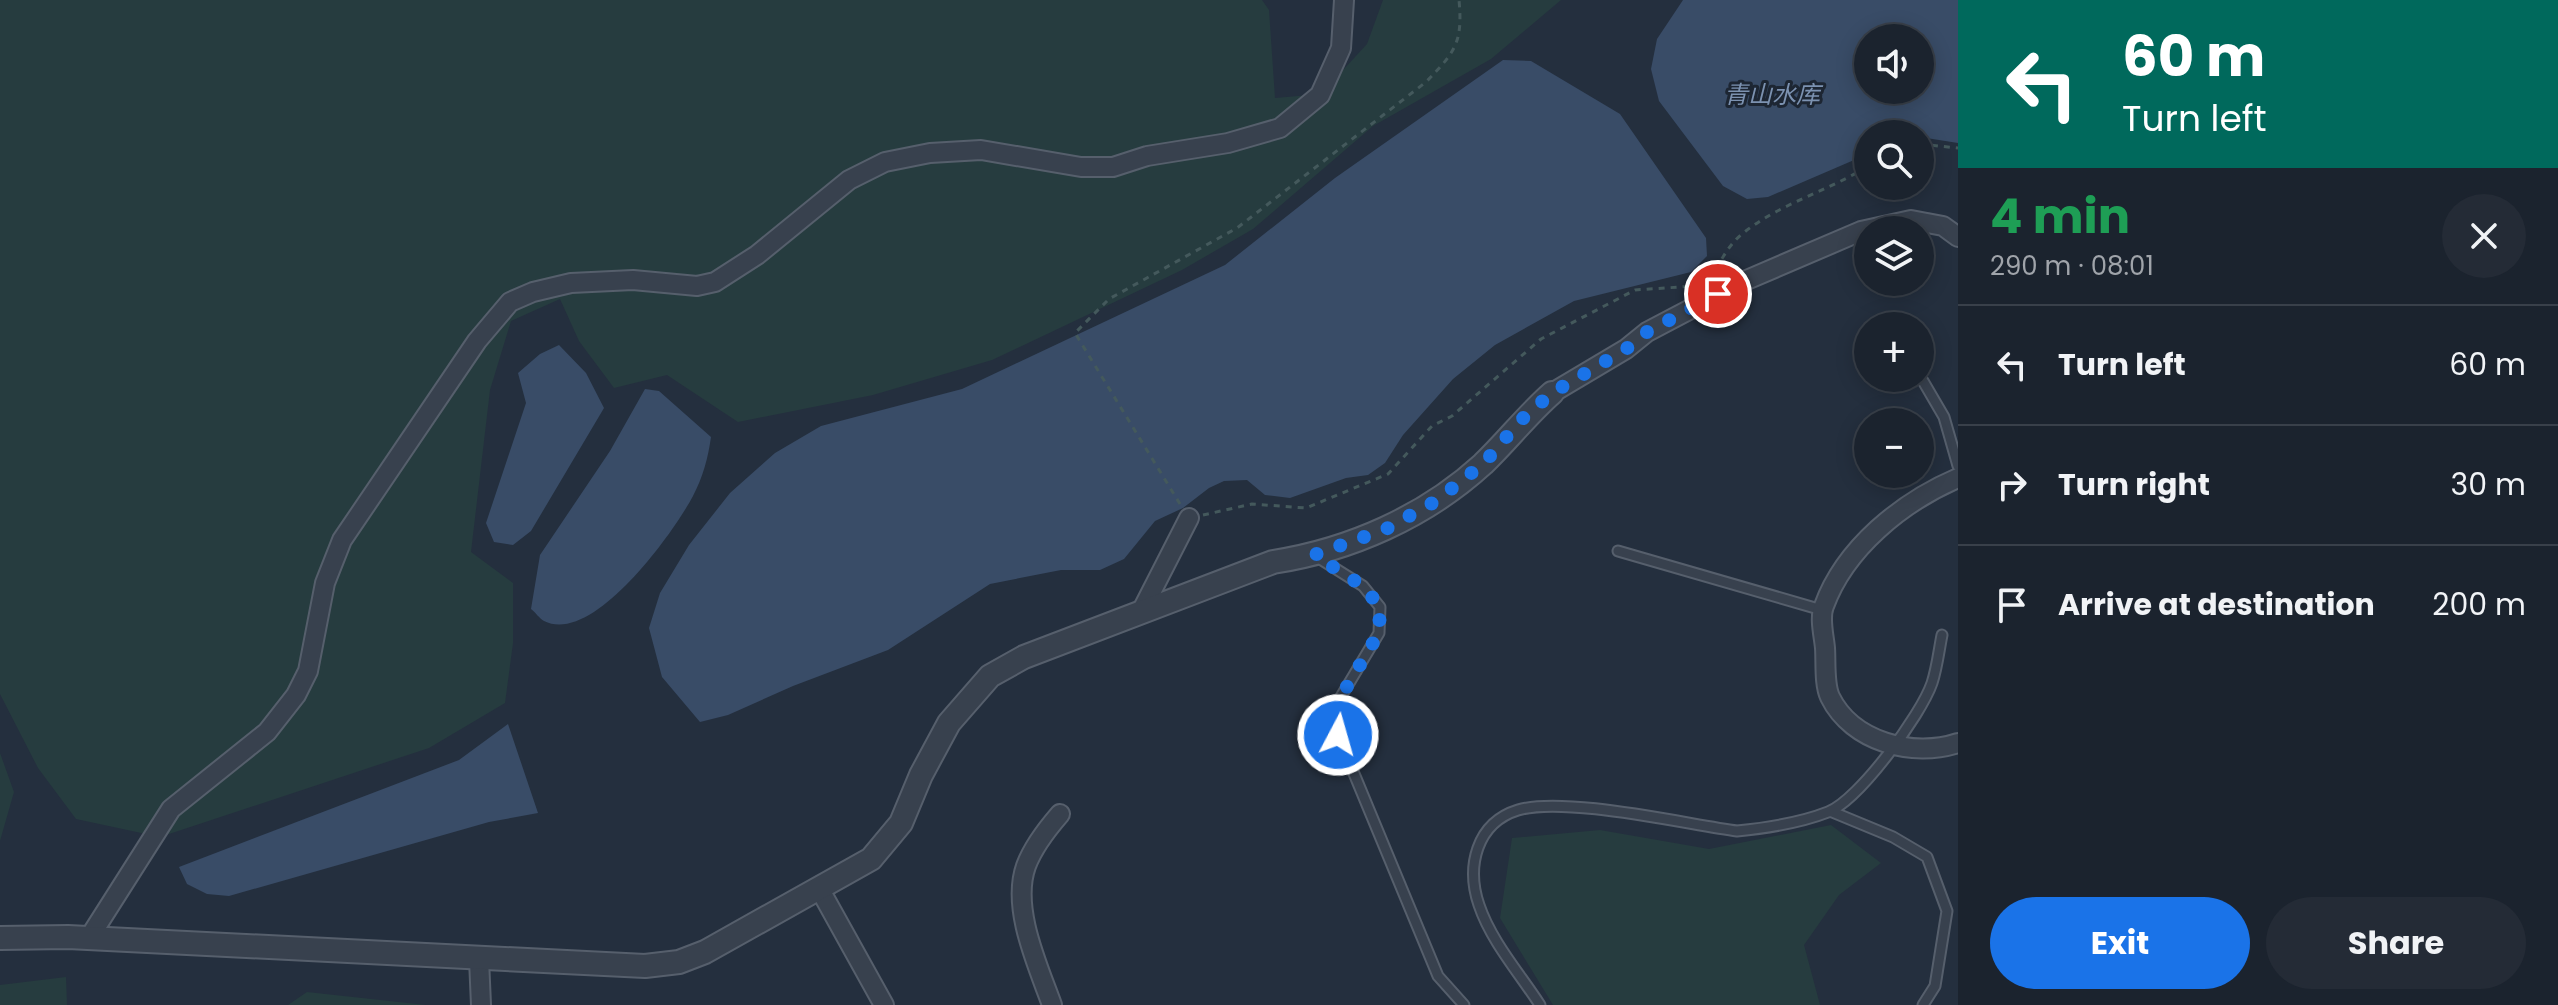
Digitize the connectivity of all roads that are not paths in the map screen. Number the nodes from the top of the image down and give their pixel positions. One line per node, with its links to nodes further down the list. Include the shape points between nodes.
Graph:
1 (1344, 0): 19 (street, via 1341,48 1320,95 1280,128 1113,167 1081,167 981,150 885,162 849,180 715,282 571,283 510,302 477,341 342,540 325,583 308,671 296,695 267,732 171,809)
2 (1958, 237): 4 (street, via 1943,226 1911,220 1861,231 1742,282 1647,332)
3 (1929, 392): 5 (lane, via 1944,417)
4 (1552, 393): 9 (street, via 1484,463 1436,501 1386,529)
5 (1958, 466)
6 (1958, 478): 10 (street, via 1911,504 1867,539 1840,570)
7 (1189, 518): 11 (street)
8 (1618, 551): 10 (lane)
9 (1314, 555): 11 (street, via 1273,562); 24 (lane, via 1363,586 1380,607 1379,633 1339,700 1338,735 1438,976)
10 (1822, 610): 14 (street, via 1829,695 1863,734)
11 (1141, 612): 17 (street, via 1024,657 990,676 949,723 901,823 871,859)
12 (1942, 635): 14 (lane, via 1932,684)
13 (1958, 743): 14 (street)
14 (1892, 745): 15 (lane, via 1859,792)
15 (1830, 811): 25 (lane, via 1737,831 1562,805 1517,810 1486,830 1474,854 1479,906); 26 (lane, via 1927,857 1947,911 1935,986)
16 (1060, 814): 23 (street, via 1025,867 1022,905)
17 (819, 888): 20 (street, via 679,962 645,966); 22 (street)
18 (0, 938): 19 (street)
19 (89, 938): 20 (street)
20 (479, 959): 21 (street)
21 (481, 1005)
22 (884, 1005)
23 (1052, 1005)
24 (1464, 1005)
25 (1540, 1005)
26 (1923, 1005)

